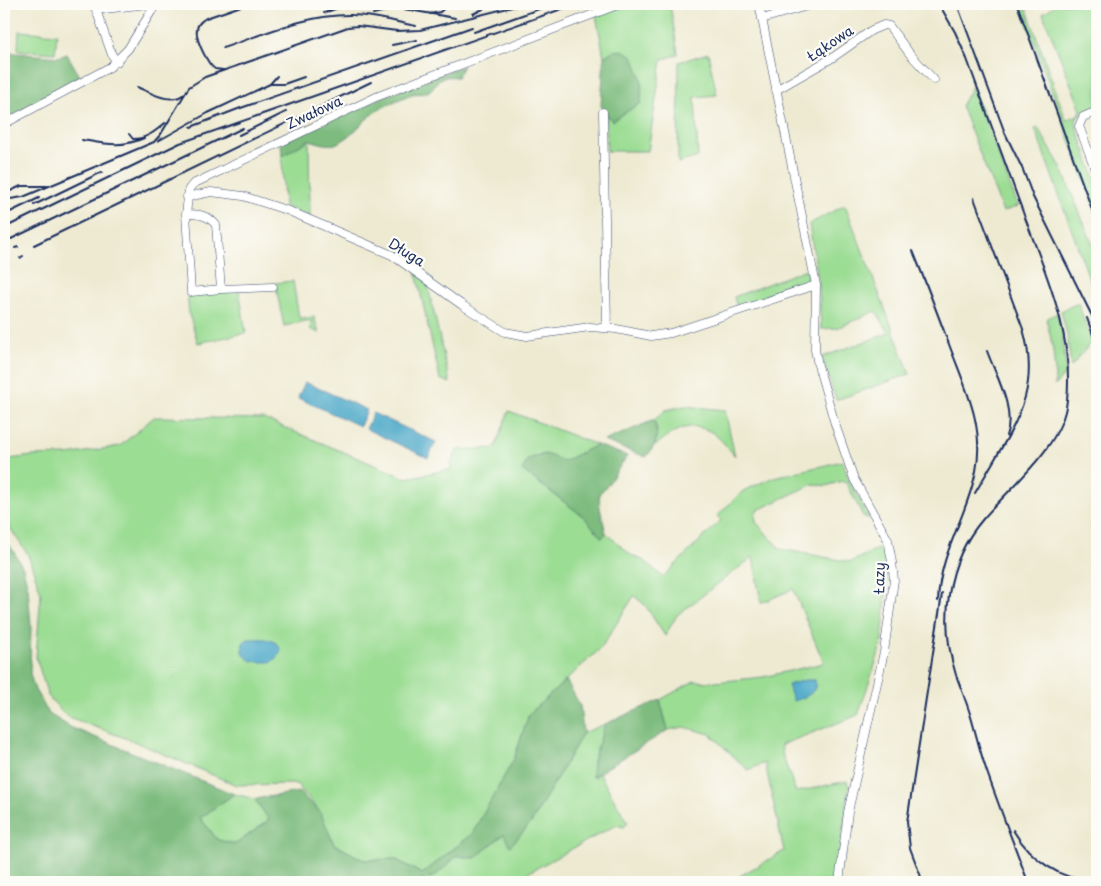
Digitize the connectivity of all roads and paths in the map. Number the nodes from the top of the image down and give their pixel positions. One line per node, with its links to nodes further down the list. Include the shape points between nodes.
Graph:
1 (620, 4): 14 (street, Zwałowa, via 376,97 198,181 189,189)
2 (759, 4): 6 (street)
3 (814, 4): 6 (street)
4 (152, 5): 5 (street); 7 (street, via 128,49)
5 (95, 7): 7 (street)
6 (762, 19): 9 (street)
7 (117, 62): 12 (street)
8 (934, 80): 9 (street, Łąkowa, via 884,24)
9 (776, 90): 16 (street)
10 (1097, 110): 13 (street, via 1083,117 1079,126)
11 (603, 112): 19 (street)
12 (4, 124)
13 (1097, 174)
14 (187, 197): 15 (street); 19 (street, Długa, via 210,192 243,196 289,211 392,255 462,306 505,332 527,336 590,327)
15 (186, 214): 18 (street, via 210,218 216,225); 18 (street, via 191,292)
16 (816, 285): 19 (street, Długa, via 671,333 651,336); 20 (street, Łazy, via 815,350 818,365 854,479 888,540 894,580 884,652 848,812)
17 (274, 287): 18 (street)
18 (221, 289)
19 (607, 328)
20 (839, 882)

